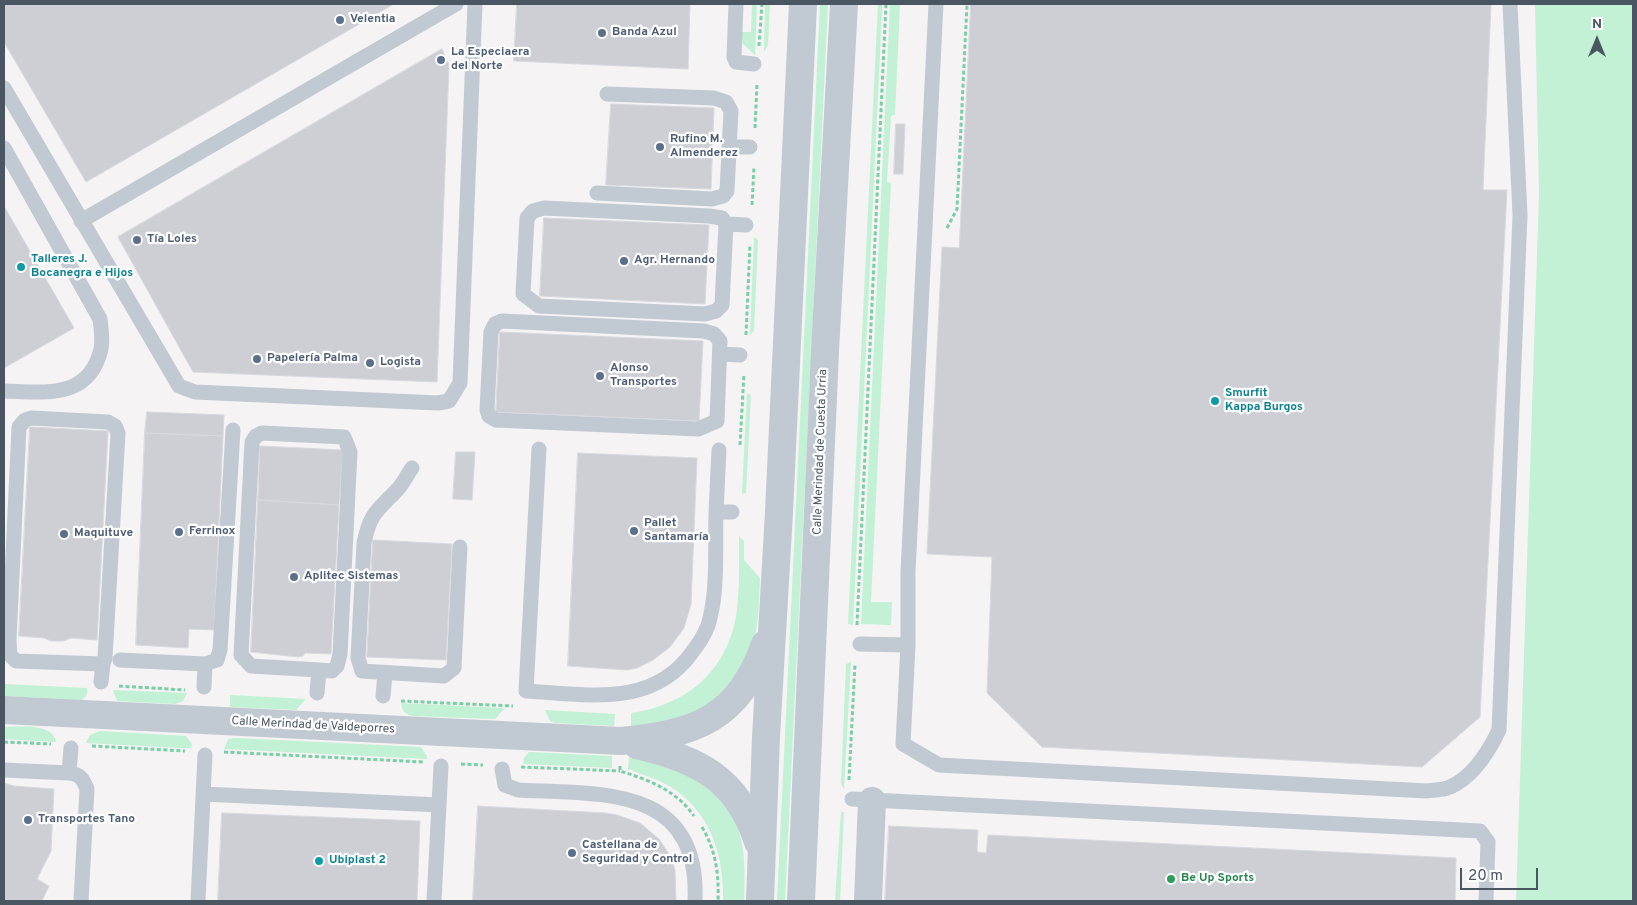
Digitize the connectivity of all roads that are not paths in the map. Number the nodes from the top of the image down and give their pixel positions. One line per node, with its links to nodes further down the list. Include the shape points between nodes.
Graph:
1 (456, 4): 15 (lane)
2 (475, 4): 15 (lane, via 460,383 449,402 195,392 179,386)
3 (736, 4): 8 (lane, via 734,57 736,62)
4 (803, 4): 28 (street)
5 (844, 4): 57 (street, Calle Merindad de Cuesta Urria)
6 (936, 4): 30 (lane, via 909,563)
7 (1510, 4): 30 (lane, via 1520,215 1499,730 1491,748 1473,770 1450,787 1427,791 939,765 903,744)
8 (754, 64)
9 (4, 88): 15 (lane)
10 (607, 94): 11 (lane, via 721,99 731,110)
11 (730, 147): 12 (lane); 14 (lane, via 727,191 723,196 712,199)
12 (750, 147)
13 (4, 148): 20 (lane, via 100,319 102,348 93,372 76,386 54,392)
14 (597, 192)
15 (82, 221)
16 (726, 224): 16 (lane, via 722,305 716,311 705,314 539,306 524,294 527,218 533,211 544,208 709,216 722,218); 17 (lane)
17 (746, 224)
18 (720, 354): 18 (lane, via 717,421 698,429 496,420 489,416 487,410 491,332 495,324 502,321 704,331 714,334 720,341); 19 (lane)
19 (740, 355)
20 (4, 391)
21 (233, 430): 33 (lane, via 220,650 216,660)
22 (539, 449): 25 (lane, via 525,697 613,695 641,690 666,679 680,666 700,641 710,619)
23 (719, 450): 25 (lane)
24 (412, 468): 35 (lane, via 398,489 376,509 367,526 364,543 360,666 362,671)
25 (716, 512): 26 (lane)
26 (732, 512)
27 (460, 547): 35 (lane, via 454,668 444,676)
28 (774, 616): 41 (street, Calle Merindad de Valdeporres, via 756,669 726,708 688,730); 51 (street)
29 (860, 644): 30 (lane)
30 (908, 645)
31 (120, 660): 33 (lane)
32 (103, 664): 32 (lane, via 16,661 10,655 8,640 19,427 31,418 108,422 118,433); 36 (lane)
33 (205, 664): 37 (lane)
34 (319, 670): 34 (lane, via 251,666 242,655 252,442 262,433 344,437 348,443 340,654 332,671); 38 (lane)
35 (385, 674): 39 (lane)
36 (101, 682)
37 (204, 687)
38 (317, 693)
39 (383, 696)
40 (4, 710): 41 (street, Calle Merindad de Valdeporres)
41 (621, 741): 51 (street, Calle Merindad de Valdeporres, via 679,755 718,779 750,818)
42 (71, 748): 47 (lane)
43 (210, 753): 48 (lane)
44 (441, 764): 50 (lane)
45 (502, 767): 55 (lane, via 505,785 518,790 615,795 649,807 678,830 687,846 695,874)
46 (4, 770): 47 (lane)
47 (69, 773): 52 (lane, via 77,774 87,789)
48 (203, 794): 50 (lane); 53 (lane)
49 (858, 797): 58 (street); 59 (lane, via 1480,831 1488,842)
50 (439, 805): 54 (lane)
51 (762, 854): 56 (street)
52 (81, 901)
53 (198, 901)
54 (434, 901)
55 (695, 901)
56 (760, 901)
57 (801, 901)
58 (868, 901)
59 (1486, 901)

